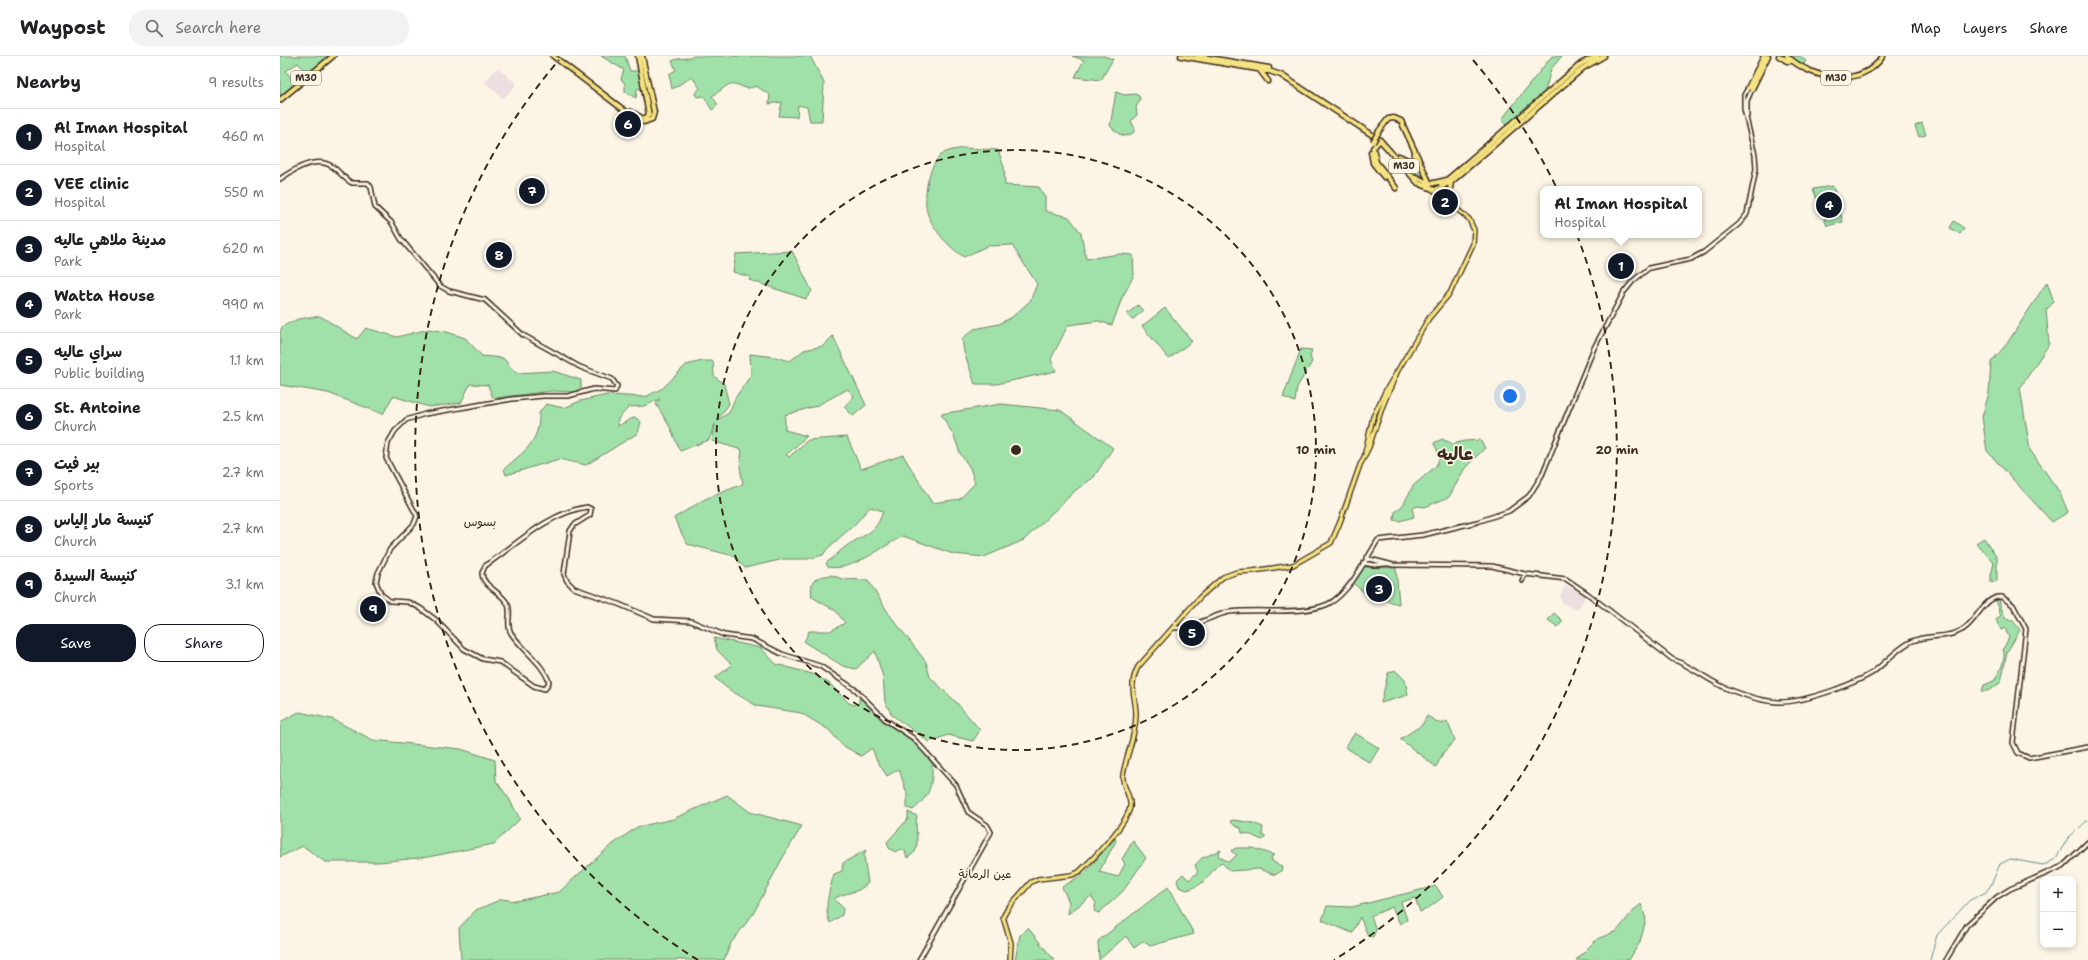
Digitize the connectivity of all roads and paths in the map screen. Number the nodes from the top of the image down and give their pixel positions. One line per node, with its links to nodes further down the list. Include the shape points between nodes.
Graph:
1 (330, 56): 21 (highway, M30)
2 (333, 56): 22 (highway, M30)
3 (553, 56): 6 (highway, via 637,120 648,122 653,117 653,105)
4 (558, 56): 5 (highway, via 634,114 645,119 650,115 649,105)
5 (638, 56)
6 (642, 56)
7 (1181, 56): 16 (highway, M30)
8 (1197, 56): 16 (highway, M30)
9 (1597, 56): 27 (highway, via 1581,64 1456,173)
10 (1604, 56): 28 (highway, via 1583,68)
11 (1763, 56): 20 (highway); 20 (highway)
12 (1768, 56): 20 (highway)
13 (1778, 56): 17 (highway)
14 (1787, 56): 17 (highway, M30)
15 (1883, 56): 17 (highway, M30, via 1871,69 1844,78 1820,75)
16 (1221, 61): 18 (highway, M30); 25 (highway, M30, via 1271,68 1283,74 1364,126)
17 (1792, 61)
18 (1259, 69): 19 (highway); 23 (highway, M30, via 1274,72 1293,81)
19 (1268, 81)
20 (1750, 88): 37 (main road, via 1744,95 1744,109 1756,169 1748,214 1704,252 1691,259 1649,268 1624,292 1594,348 1542,475 1530,496 1509,511 1488,519 1429,534 1378,540)
21 (280, 97)
22 (280, 100)
23 (1380, 140): 24 (highway, bridge, via 1374,148 1376,162 1395,187 1375,167 1371,150 1386,121 1394,118 1400,120); 31 (highway, M30, via 1418,183)
24 (1414, 151): 25 (highway, via 1414,158 1410,161); 29 (highway)
25 (1399, 156): 29 (highway, M30, via 1417,179)
26 (280, 179): 45 (main road, via 298,168 321,162 334,167 352,183 368,183 375,207 392,223 401,239 440,286 449,291 484,300 523,335 580,367 612,379 617,386 615,391 594,390 568,396 543,396 425,414 401,423 388,443 386,458 417,516 414,524 390,549 378,573 376,582 381,594 390,602 408,602 420,608 436,620 464,649 483,659 500,662 534,686 545,689 549,682 546,675 518,644 509,629 508,603 484,581 482,573 486,566 524,537 561,515 587,507 591,509 590,515 570,531 564,574 566,581 574,588 654,619 691,621 724,635 756,641 782,654 820,666 838,676 886,720 918,744 956,785 968,812 987,825 991,832)
27 (1440, 182): 29 (highway); 30 (main road)
28 (1451, 182): 30 (highway); 32 (highway)
29 (1430, 184): 31 (main road)
30 (1442, 188): 31 (highway); 32 (main road)
31 (1432, 190): 32 (main road)
32 (1449, 201): 33 (main road, via 1469,219 1474,234 1470,254 1450,293 1429,318)
33 (1398, 370): 34 (main road, via 1379,404); 35 (main road)
34 (1371, 426): 35 (main road); 36 (main road)
35 (1376, 428): 36 (main road)
36 (1364, 454): 42 (main road, via 1340,522 1329,545 1314,551 1293,565 1237,572 1223,578 1200,597)
37 (1366, 558): 38 (main road); 39 (main road)
38 (1363, 563): 39 (main road); 42 (main road, via 1349,586 1326,605 1293,610 1228,612)
39 (1373, 563): 40 (main road, via 1492,566)
40 (1525, 574): 41 (main road); 43 (main road, via 1569,580 1672,658 1727,689 1777,703 1801,701 1857,681 1872,673 1910,642 1960,632 1975,619 1990,599 2002,596 2013,605 2026,630 2014,733 2015,749 2029,758)
41 (1522, 581)
42 (1174, 628): 46 (main road, via 1138,667 1133,678 1136,716 1122,777 1130,807 1125,821 1079,872 1038,879 1031,882 1017,897 1003,917 1011,943)
43 (2088, 746)
44 (2088, 842): 47 (main road, via 2063,866 1997,897 1966,925)
45 (919, 960)
46 (1010, 960)
47 (1946, 960)

